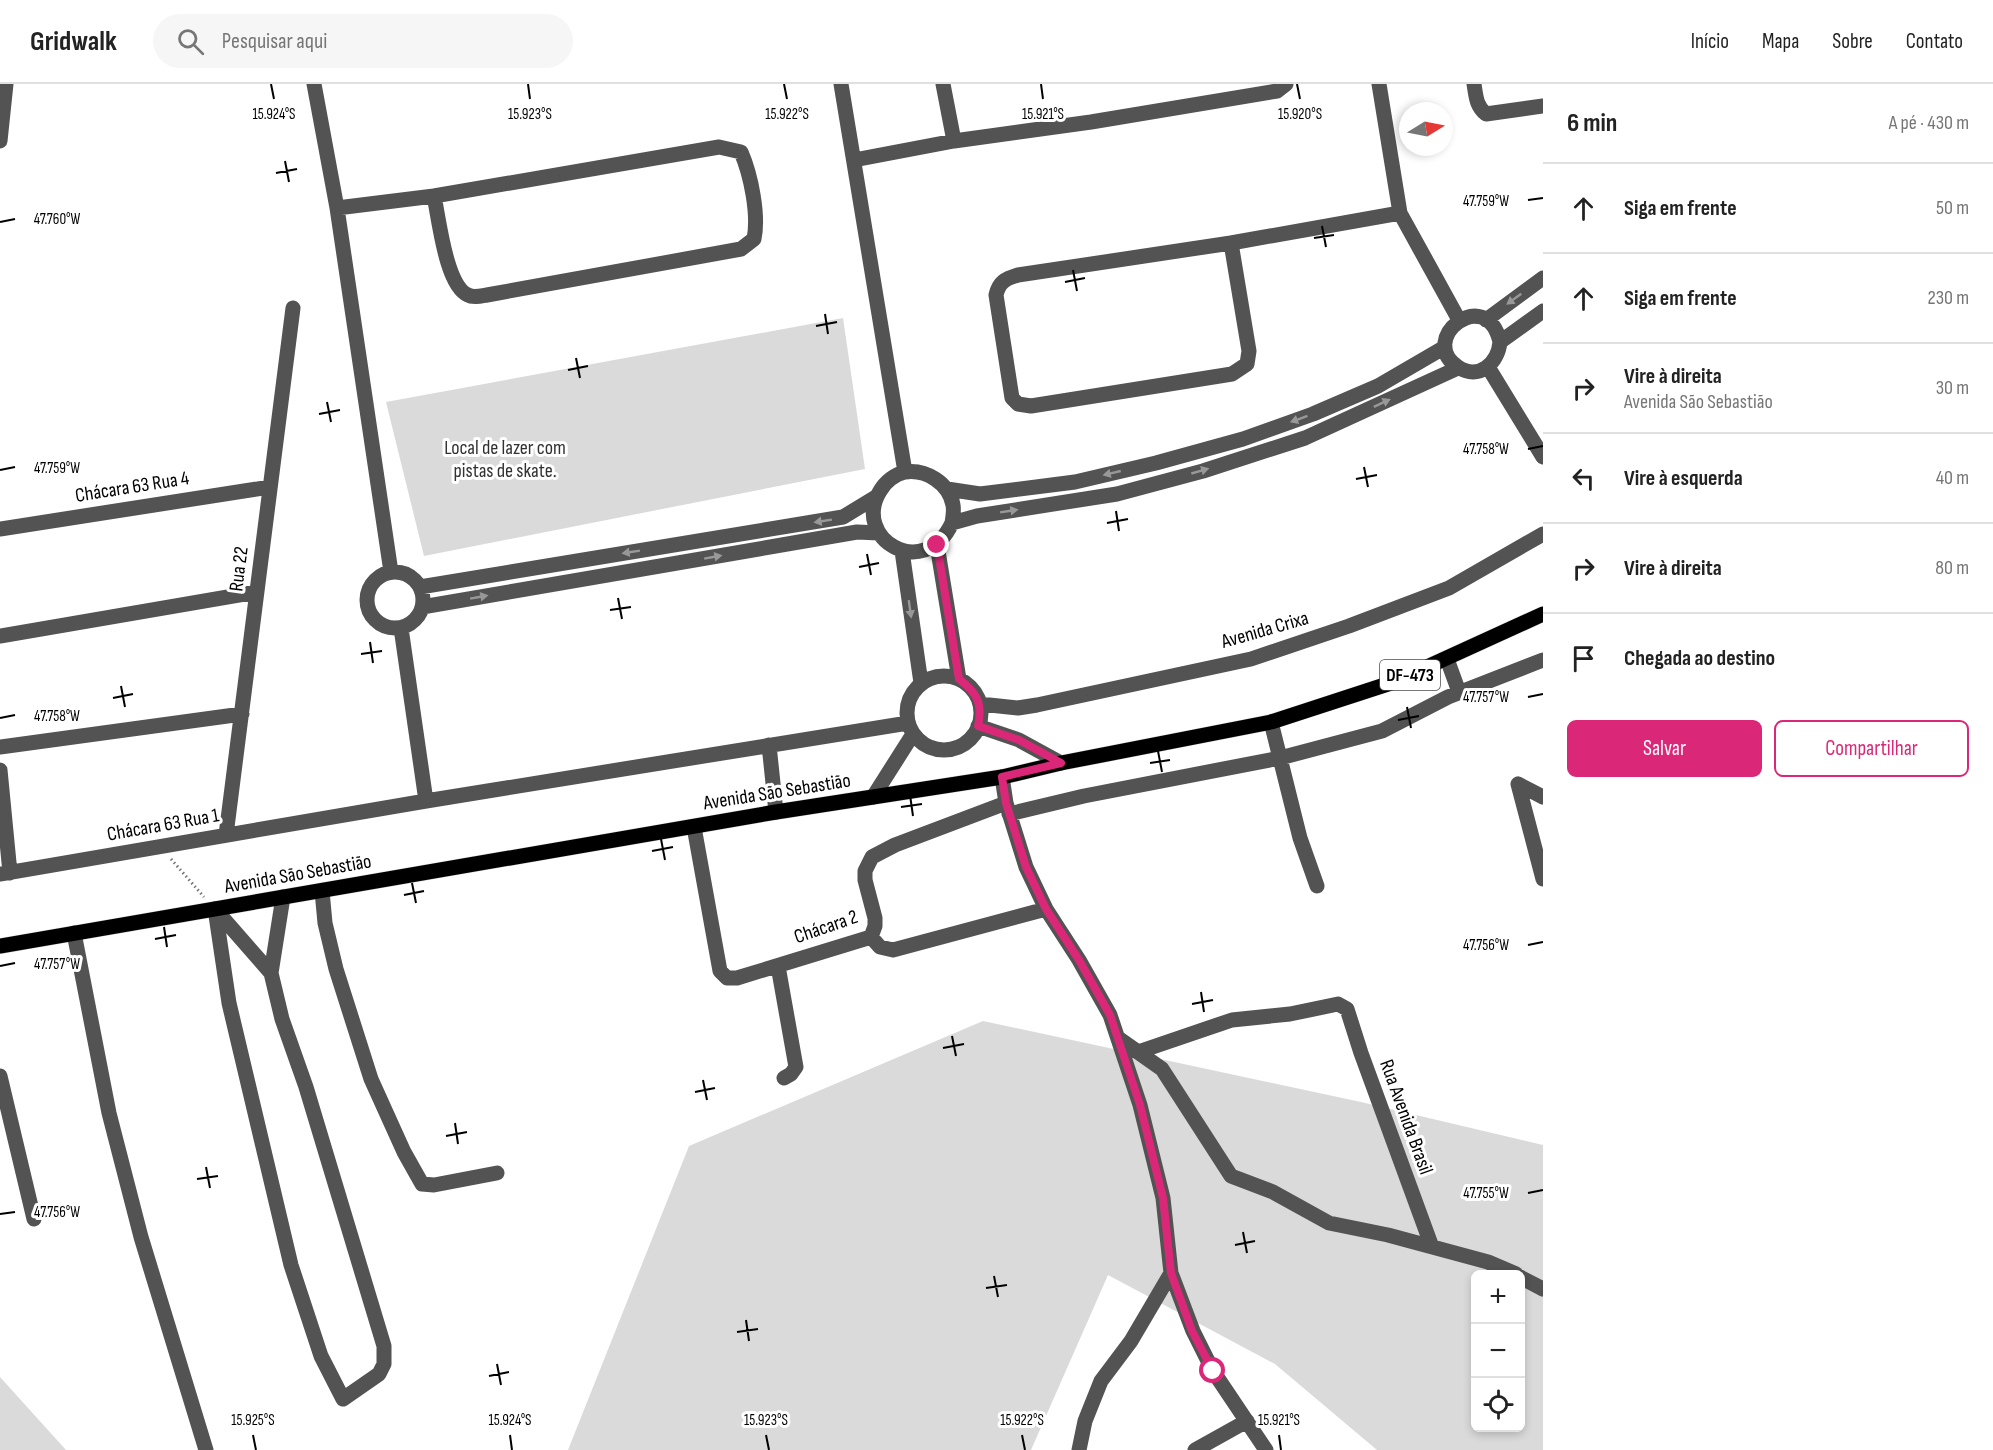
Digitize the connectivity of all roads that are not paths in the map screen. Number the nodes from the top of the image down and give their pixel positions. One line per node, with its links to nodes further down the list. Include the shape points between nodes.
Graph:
1 (6, 84): 9 (street)
2 (314, 84): 13 (street)
3 (841, 84): 11 (street)
4 (943, 84): 10 (street)
5 (1286, 84): 10 (street, via 1277,91 1254,95)
6 (1379, 84): 14 (street)
7 (1474, 84): 8 (street, via 1476,102 1486,114)
8 (1543, 106)
9 (0, 141)
10 (954, 141): 11 (street)
11 (854, 160): 26 (street)
12 (434, 196): 12 (street, via 719,147 741,152 747,166 756,226 754,239 741,249 470,297 451,277); 13 (street)
13 (337, 208): 36 (street)
14 (1400, 213): 15 (street); 19 (street)
15 (1231, 243): 15 (street, via 1006,278 996,295 1012,398 1018,404 1032,406 1232,374 1240,369 1247,364 1249,351)
16 (1543, 278): 20 (street, one-way to 20)
17 (293, 308): 27 (street, Rua 22)
18 (1543, 311): 21 (street)
19 (1459, 320): 20 (street); 22 (street, via 1451,327)
20 (1486, 320): 21 (street)
21 (1500, 342): 23 (street, via 1495,361)
22 (1445, 347): 24 (street); 28 (street, one-way to 28, via 1378,386 1313,414 1156,464 1075,482 980,494)
23 (1488, 367): 24 (street, via 1478,371); 25 (street)
24 (1458, 368): 30 (street, one-way to 24, via 1117,494 1203,471 1305,438)
25 (1543, 457)
26 (905, 472): 28 (street, via 921,472); 29 (street, via 887,481)
27 (270, 487): 31 (street, Chácara 63 Rua 4); 38 (street, Rua 22)
28 (946, 489): 30 (street, via 953,505)
29 (876, 497): 32 (street, via 874,522); 37 (street, one-way to 37, via 843,518)
30 (952, 523): 34 (street)
31 (0, 529)
32 (879, 533): 35 (street); 39 (street, one-way to 32, via 857,532)
33 (1543, 534): 48 (street, Avenida Crixa, via 1449,588 1251,659 1037,705 1018,708)
34 (937, 545): 35 (street, via 920,552); 45 (street)
35 (902, 551): 46 (street, one-way to 46)
36 (390, 572): 37 (street, via 412,578); 41 (street, via 372,585 367,606 374,619 386,627)
37 (420, 587): 39 (street)
38 (257, 592): 42 (street); 49 (street, Rua 22)
39 (422, 607): 41 (street, via 414,621)
40 (1543, 614): 43 (main road, Avenida São Sebastião / DF-473)
41 (401, 628): 61 (street)
42 (0, 636)
43 (1447, 659): 47 (street); 50 (main road, Avenida São Sebastião / DF-473, via 1394,682)
44 (1543, 660): 47 (street, Chácara 2)
45 (959, 679): 46 (street, via 940,676); 48 (street, via 972,689)
46 (921, 683): 52 (street, via 907,709)
47 (1459, 692): 55 (street, Chácara 2, via 1382,731)
48 (980, 704): 51 (street)
49 (243, 714): 54 (street); 65 (street, Rua 22)
50 (1270, 722): 55 (street); 56 (main road, Avenida São Sebastião / DF-473)
51 (978, 726): 52 (street, via 964,744 942,750 921,742); 56 (street, via 1019,740)
52 (911, 728): 53 (street, Chácara 63 Rua 1); 59 (street)
53 (769, 745): 61 (street, Chácara 63 Rua 1); 63 (street)
54 (0, 747)
55 (1280, 758): 62 (street, Chácara 2); 68 (street, via 1300,838)
56 (1061, 763): 58 (main road, Avenida São Sebastião / DF-473)
57 (0, 770): 66 (street, Chácara 63 Rua 1)
58 (1002, 777): 59 (main road, Avenida São Sebastião / DF-473); 62 (street)
59 (873, 797): 63 (main road, Avenida São Sebastião / DF-473)
60 (1543, 797): 67 (street, via 1518,784)
61 (426, 801): 65 (street, Chácara 63 Rua 1)
62 (1008, 808): 72 (street, via 1026,867); 74 (street, Chácara 2, via 894,845 872,857 865,871 875,918)
63 (776, 812): 64 (main road, Avenida São Sebastião / DF-473)
64 (694, 827): 69 (main road, Avenida São Sebastião / DF-473); 76 (street, Chácara 2, via 720,971 727,978 737,978)
65 (226, 835): 66 (street, Chácara 63 Rua 1)
66 (5, 874)
67 (1543, 879)
68 (1317, 886)
69 (322, 891): 70 (main road, Avenida São Sebastião / DF-473); 82 (street, via 336,969 371,1079 422,1184)
70 (283, 897): 71 (main road, Avenida São Sebastião / DF-473); 77 (street)
71 (214, 909): 73 (main road, Avenida São Sebastião / DF-473); 77 (street); 77 (street, via 229,1003 291,1265 321,1356 343,1399 379,1374 384,1364 384,1346 282,1018)
72 (1046, 909): 74 (street, via 893,950 880,947); 78 (street, via 1100,997)
73 (74, 933): 75 (main road, Avenida São Sebastião / DF-473); 90 (street, via 109,1113 141,1237)
74 (871, 937): 76 (street, Chácara 2)
75 (0, 946)
76 (778, 966): 81 (street, via 796,1067)
77 (272, 973)
78 (1118, 1038): 79 (street); 86 (street, via 1140,1105 1163,1198)
79 (1138, 1052): 84 (street, via 1162,1069 1231,1176 1273,1192 1329,1223); 84 (street, Rua Avenida Brasil, via 1232,1020 1338,1004 1347,1009)
80 (0, 1076): 83 (street)
81 (784, 1078)
82 (497, 1173)
83 (34, 1219)
84 (1432, 1247): 85 (street)
85 (1505, 1270)
86 (1171, 1273): 89 (street, via 1192,1331); 91 (street, via 1131,1341 1101,1381 1085,1421)
87 (1525, 1279): 88 (street)
88 (1543, 1289)
89 (1247, 1421): 92 (street); 93 (street)
90 (206, 1450)
91 (1079, 1450)
92 (1195, 1450)
93 (1266, 1450)

